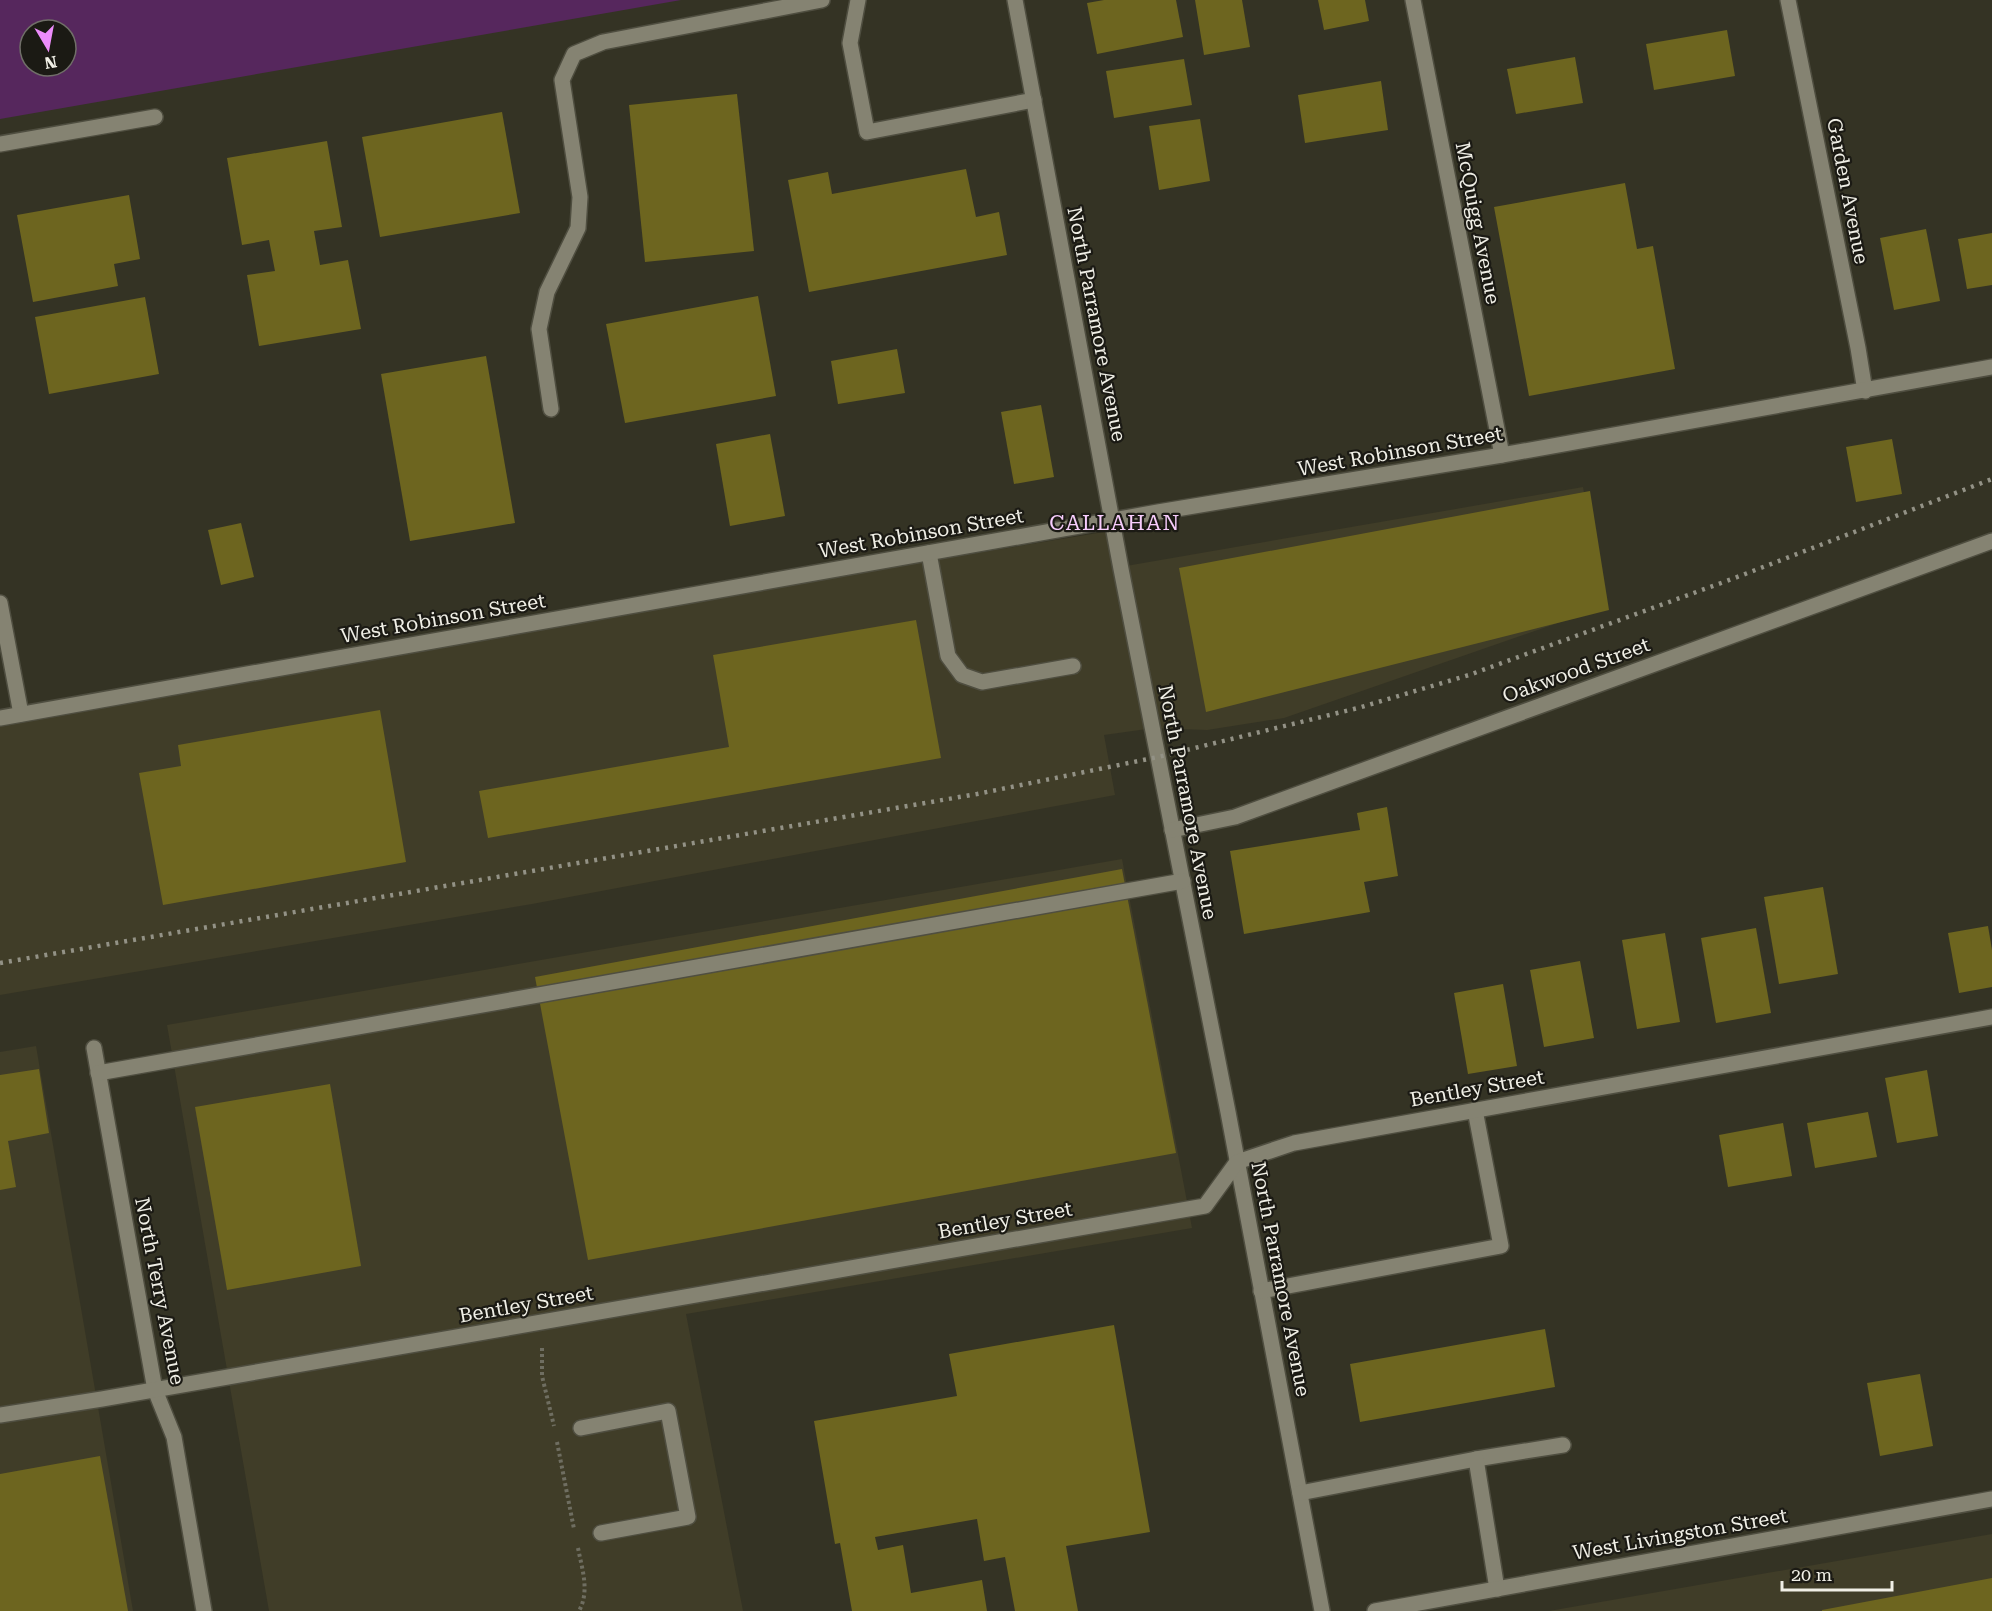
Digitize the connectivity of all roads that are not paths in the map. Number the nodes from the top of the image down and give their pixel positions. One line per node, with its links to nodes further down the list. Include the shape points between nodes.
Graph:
1 (822, 0): 11 (street, via 603,42 574,54 562,80 580,197 578,228 547,292 539,329)
2 (858, 0): 6 (street, via 850,43 867,132)
3 (1015, 0): 6 (street, North Parramore Avenue)
4 (1413, 0): 12 (street, McQuigg Avenue)
5 (1788, 0): 10 (street, Garden Avenue)
6 (1034, 100): 13 (street, North Parramore Avenue)
7 (155, 117): 8 (street)
8 (0, 144)
9 (1992, 367): 10 (street, West Robinson Street)
10 (1865, 391): 12 (street, West Robinson Street)
11 (550, 409)
12 (1502, 455): 13 (street, West Robinson Street)
13 (1112, 520): 15 (street, West Robinson Street); 20 (street, North Parramore Avenue)
14 (1992, 541): 20 (street, Oakwood Street, via 1235,817)
15 (928, 553): 17 (street, via 948,656 962,675 982,682); 18 (street, West Robinson Street)
16 (0, 603): 18 (street)
17 (1073, 666)
18 (21, 714): 19 (street, West Robinson Street)
19 (0, 718)
20 (1172, 830): 21 (street, North Parramore Avenue)
21 (1183, 881): 24 (street); 26 (street, North Parramore Avenue)
22 (1992, 1017): 25 (street, Bentley Street)
23 (94, 1048): 24 (street, North Terry Avenue)
24 (98, 1073): 28 (street, North Terry Avenue)
25 (1475, 1110): 26 (street, Bentley Street, via 1294,1143); 27 (street, via 1502,1246)
26 (1238, 1162): 27 (street, North Parramore Avenue); 28 (street, Bentley Street, via 1205,1206)
27 (1261, 1290): 33 (street, North Parramore Avenue)
28 (155, 1390): 29 (street, Bentley Street); 37 (street, North Terry Avenue, via 174,1437)
29 (0, 1415)
30 (581, 1428): 35 (street, via 668,1411 688,1517)
31 (1563, 1445): 32 (street)
32 (1476, 1459): 33 (street); 36 (street)
33 (1300, 1493): 38 (street, North Parramore Avenue)
34 (1992, 1499): 36 (street, West Livingston Street)
35 (601, 1533)
36 (1497, 1589): 39 (street, West Livingston Street)
37 (204, 1611)
38 (1322, 1611)
39 (1375, 1611)

